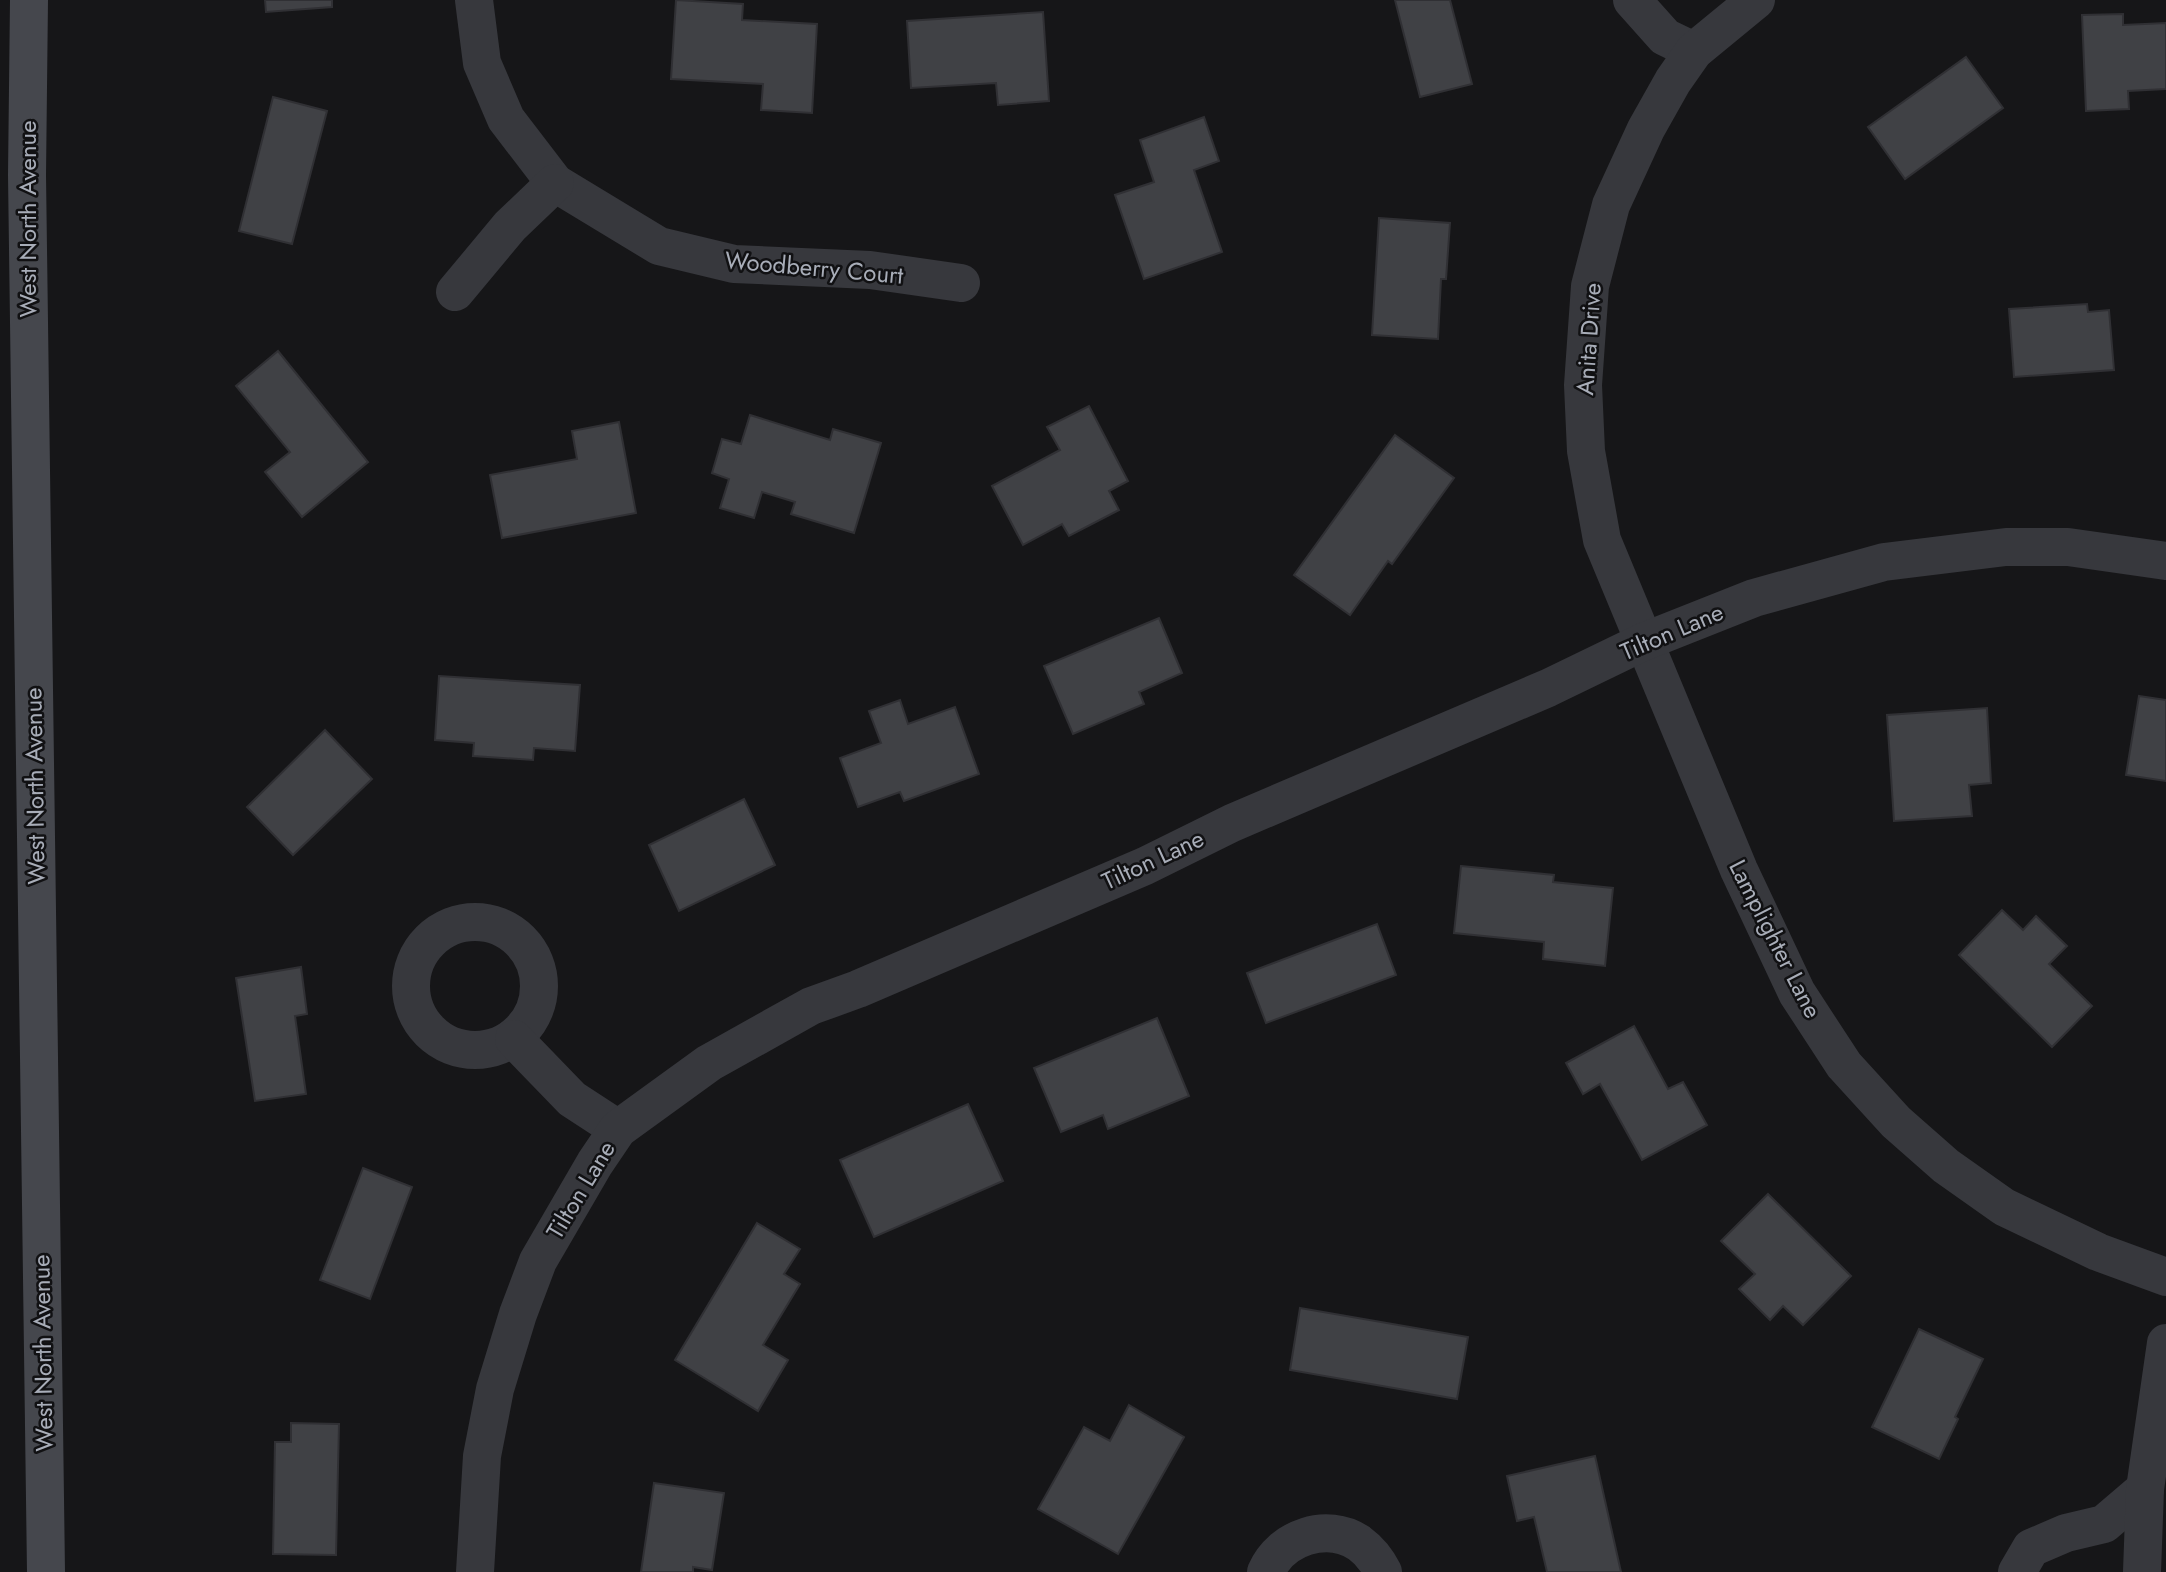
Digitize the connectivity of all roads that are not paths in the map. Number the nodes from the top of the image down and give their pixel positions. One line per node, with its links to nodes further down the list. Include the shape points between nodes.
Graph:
1 (29, 0): 16 (main road, West North Avenue, via 27,176)
2 (474, 0): 6 (street, Woodberry Court, via 482,63 506,119)
3 (1632, 0): 5 (street, via 1665,37)
4 (1756, 0): 5 (street, Anita Drive)
5 (1694, 51): 10 (street, Anita Drive, via 1646,129 1611,205 1590,286 1583,385 1586,451 1602,540)
6 (555, 183): 7 (street, Woodberry Court, via 659,246 734,264 870,270); 8 (street, via 510,226)
7 (961, 283)
8 (455, 292)
9 (2166, 561): 10 (street, Tilton Lane, via 2067,547 2007,547 1884,562 1754,598)
10 (1643, 642): 12 (street, Tilton Lane, via 1548,688 1232,823 1145,866 811,1006 709,1063); 13 (street, Lamplighter Lane, via 1744,883 1797,993 1844,1065 1945,1166 2004,1207)
11 (514, 1039): 12 (street, via 572,1099)
12 (618, 1129): 17 (street, Tilton Lane, via 538,1261 518,1314 495,1389 482,1456)
13 (2166, 1278)
14 (2166, 1343): 15 (street)
15 (2145, 1489): 20 (street, via 2104,1524 2031,1548); 21 (street)
16 (46, 1572)
17 (475, 1572)
18 (1266, 1572): 19 (street, via 1280,1551 1296,1539 1316,1533 1357,1542 1375,1556)
19 (1383, 1572)
20 (2017, 1572)
21 (2141, 1572)

